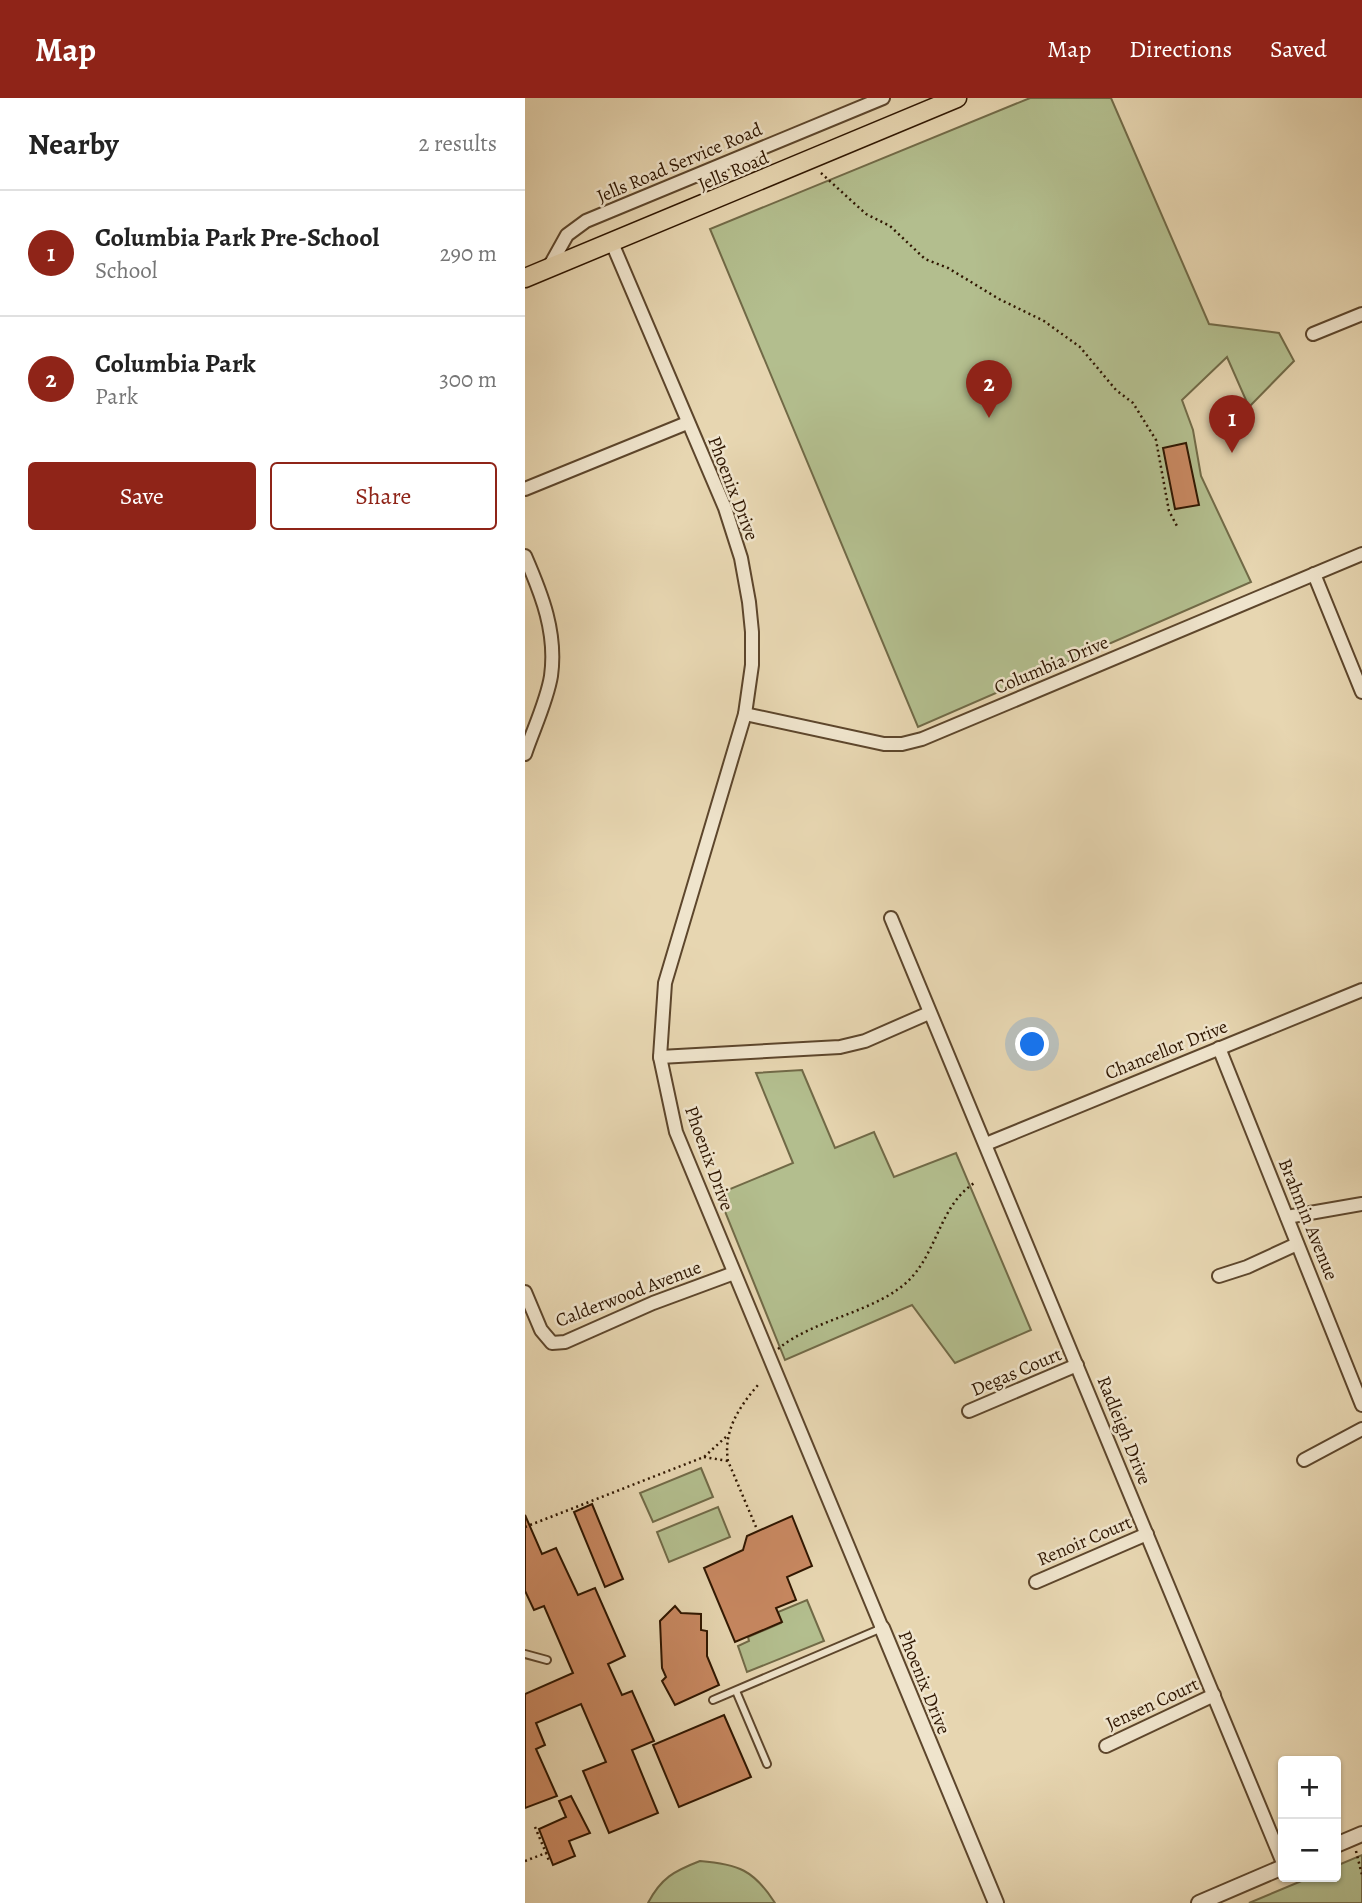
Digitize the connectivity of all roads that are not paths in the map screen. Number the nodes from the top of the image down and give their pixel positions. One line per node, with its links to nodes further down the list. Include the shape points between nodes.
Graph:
1 (883, 98): 4 (street, Jells Road Service Road, via 586,221 567,235)
2 (957, 98): 3 (main road, Jells Road)
3 (612, 243): 4 (main road, Jells Road); 8 (street, Phoenix Drive)
4 (548, 269): 5 (main road, Jells Road)
5 (525, 278)
6 (1362, 314): 7 (street)
7 (1313, 334)
8 (687, 423): 9 (street); 14 (street, Phoenix Drive, via 725,508 741,558 752,632)
9 (525, 489)
10 (1362, 554): 12 (street, Columbia Drive)
11 (525, 556): 15 (street, via 548,614 553,645 551,679)
12 (1314, 575): 13 (street); 14 (street, Columbia Drive, via 902,744)
13 (1362, 692)
14 (745, 714): 20 (street, Phoenix Drive, via 665,983)
15 (525, 754)
16 (891, 918): 18 (street, Radleigh Drive)
17 (1362, 990): 19 (street, Chancellor Drive)
18 (929, 1013): 20 (street, via 840,1047); 21 (street, Radleigh Drive)
19 (1219, 1048): 21 (street, Chancellor Drive); 23 (street, Brahmin Avenue)
20 (660, 1057): 25 (street, Phoenix Drive, via 676,1132)
21 (986, 1144): 28 (street, Radleigh Drive)
22 (1362, 1204): 23 (street)
23 (1287, 1217): 24 (street, Brahmin Avenue)
24 (1297, 1244): 26 (street); 29 (street, Brahmin Avenue)
25 (734, 1273): 27 (street, Calderwood Avenue, via 565,1342 552,1343 541,1330); 35 (street, Phoenix Drive)
26 (1219, 1276)
27 (525, 1292)
28 (1077, 1365): 30 (street, Degas Court); 33 (street, Radleigh Drive)
29 (1362, 1405)
30 (969, 1411)
31 (1362, 1429): 32 (street)
32 (1304, 1460)
33 (1147, 1534): 34 (street, Renoir Court); 39 (street, Radleigh Drive)
34 (1035, 1582)
35 (882, 1628): 38 (lane); 45 (street, Phoenix Drive)
36 (525, 1654): 37 (lane)
37 (547, 1660)
38 (736, 1691): 40 (lane); 42 (lane)
39 (1214, 1695): 41 (street, Jensen Court); 43 (street, Radleigh Drive)
40 (713, 1700)
41 (1106, 1746)
42 (767, 1764)
43 (1278, 1853)
44 (1278, 1867): 46 (street)
45 (996, 1903)
46 (1199, 1903)

